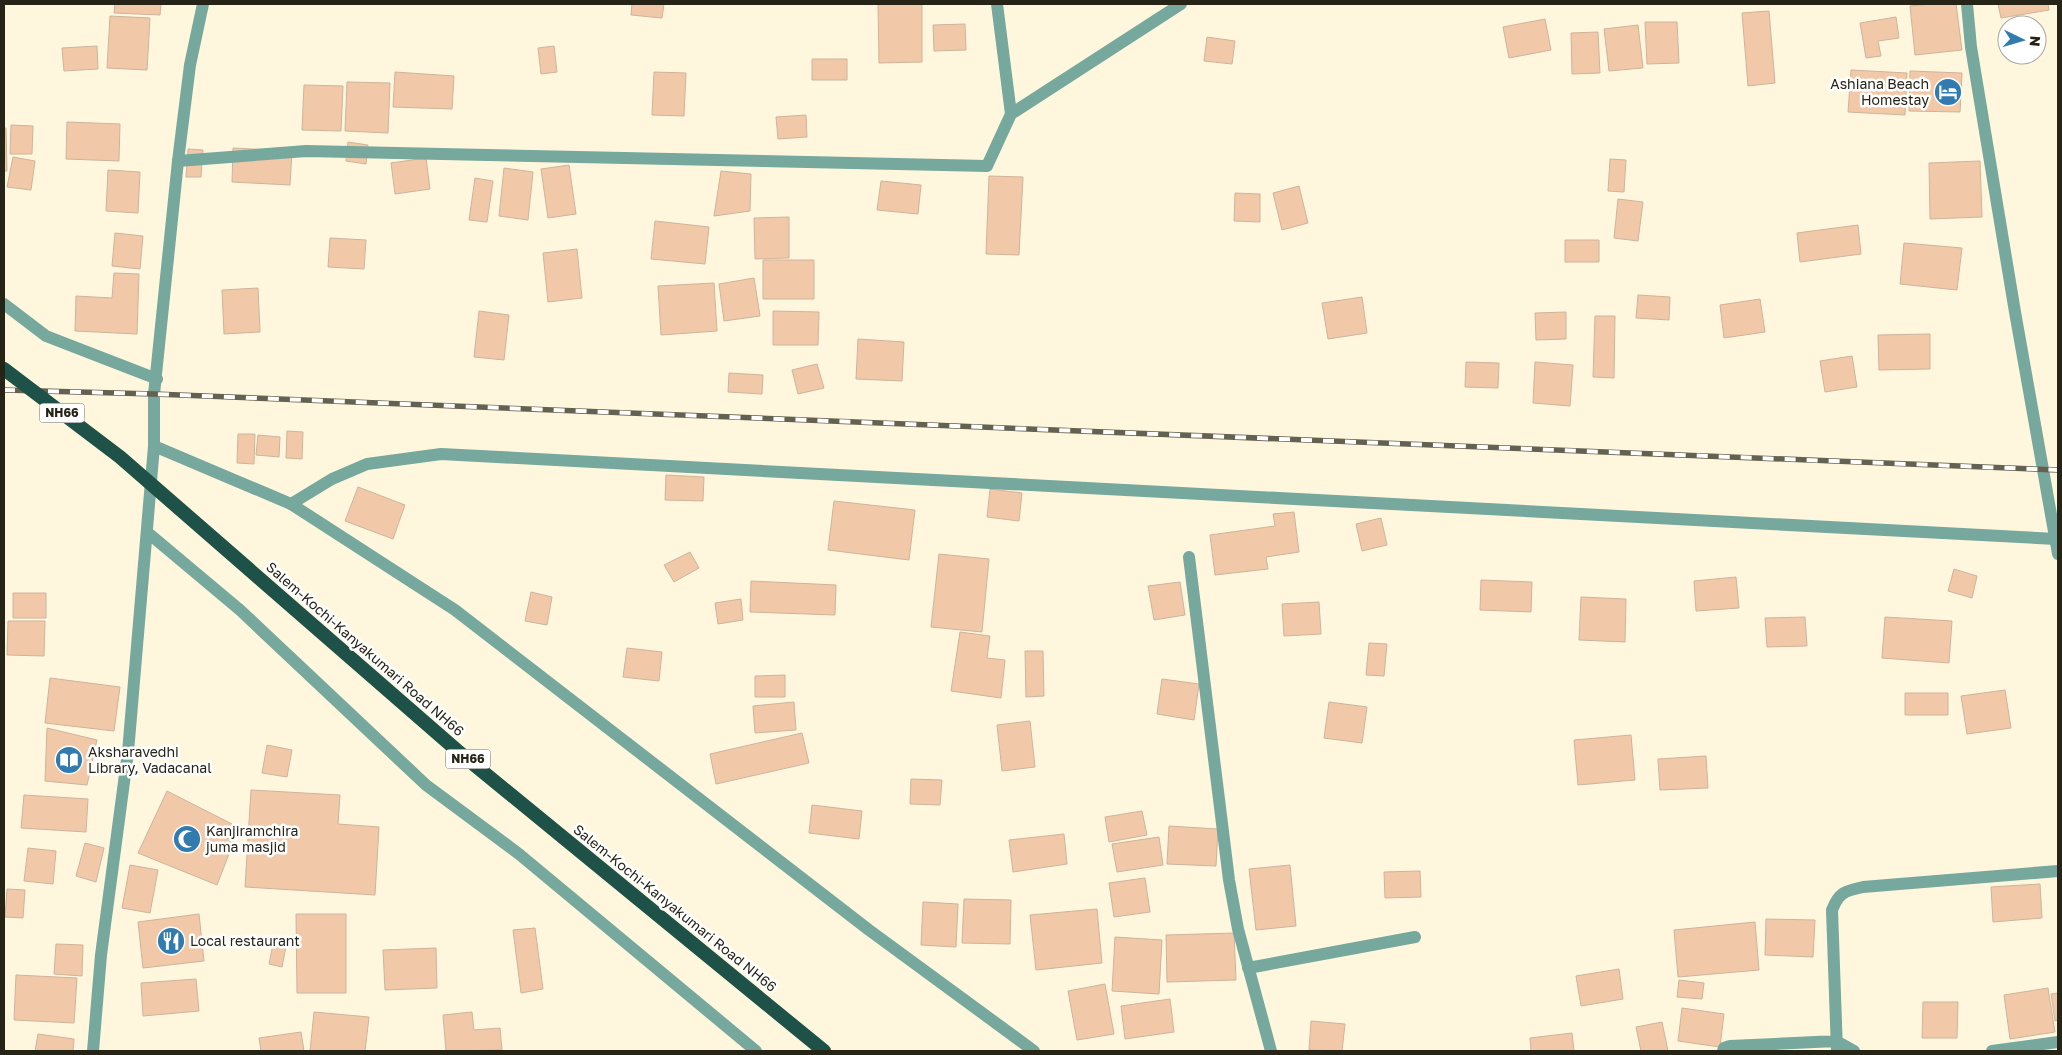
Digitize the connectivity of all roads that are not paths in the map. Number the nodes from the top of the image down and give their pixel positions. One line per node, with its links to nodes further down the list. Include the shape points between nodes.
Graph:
1 (203, 4): 6 (street, via 190,66)
2 (997, 4): 5 (street)
3 (1182, 4): 5 (street)
4 (1967, 4): 13 (street, via 1971,47 2013,302)
5 (1011, 114): 6 (street, via 987,166 306,151)
6 (178, 161): 9 (street)
7 (4, 304): 9 (street, via 46,336)
8 (4, 369): 23 (highway, Salem-Kochi-Kanyakumari Road NH66 / NH66, bridge, via 120,457 460,753)
9 (157, 379): 10 (street)
10 (154, 446): 11 (street); 12 (street)
11 (291, 504): 13 (street, via 332,479 367,464 442,454); 24 (street, via 455,610 868,930)
12 (147, 532): 21 (street, via 128,752 101,955); 22 (street, via 240,610 426,785 519,854)
13 (2056, 539): 14 (street)
14 (2058, 554)
15 (1189, 557): 18 (street, via 1229,880)
16 (2058, 871): 20 (street, via 1863,887 1846,891 1837,898 1832,910)
17 (1415, 937): 18 (street)
18 (1248, 968): 25 (street)
19 (2058, 1042): 28 (street)
20 (1836, 1046): 26 (street, via 1730,1046); 27 (street)
21 (94, 1051)
22 (756, 1051)
23 (824, 1051)
24 (1034, 1051)
25 (1271, 1051)
26 (1723, 1051)
27 (1854, 1051)
28 (1992, 1051)

